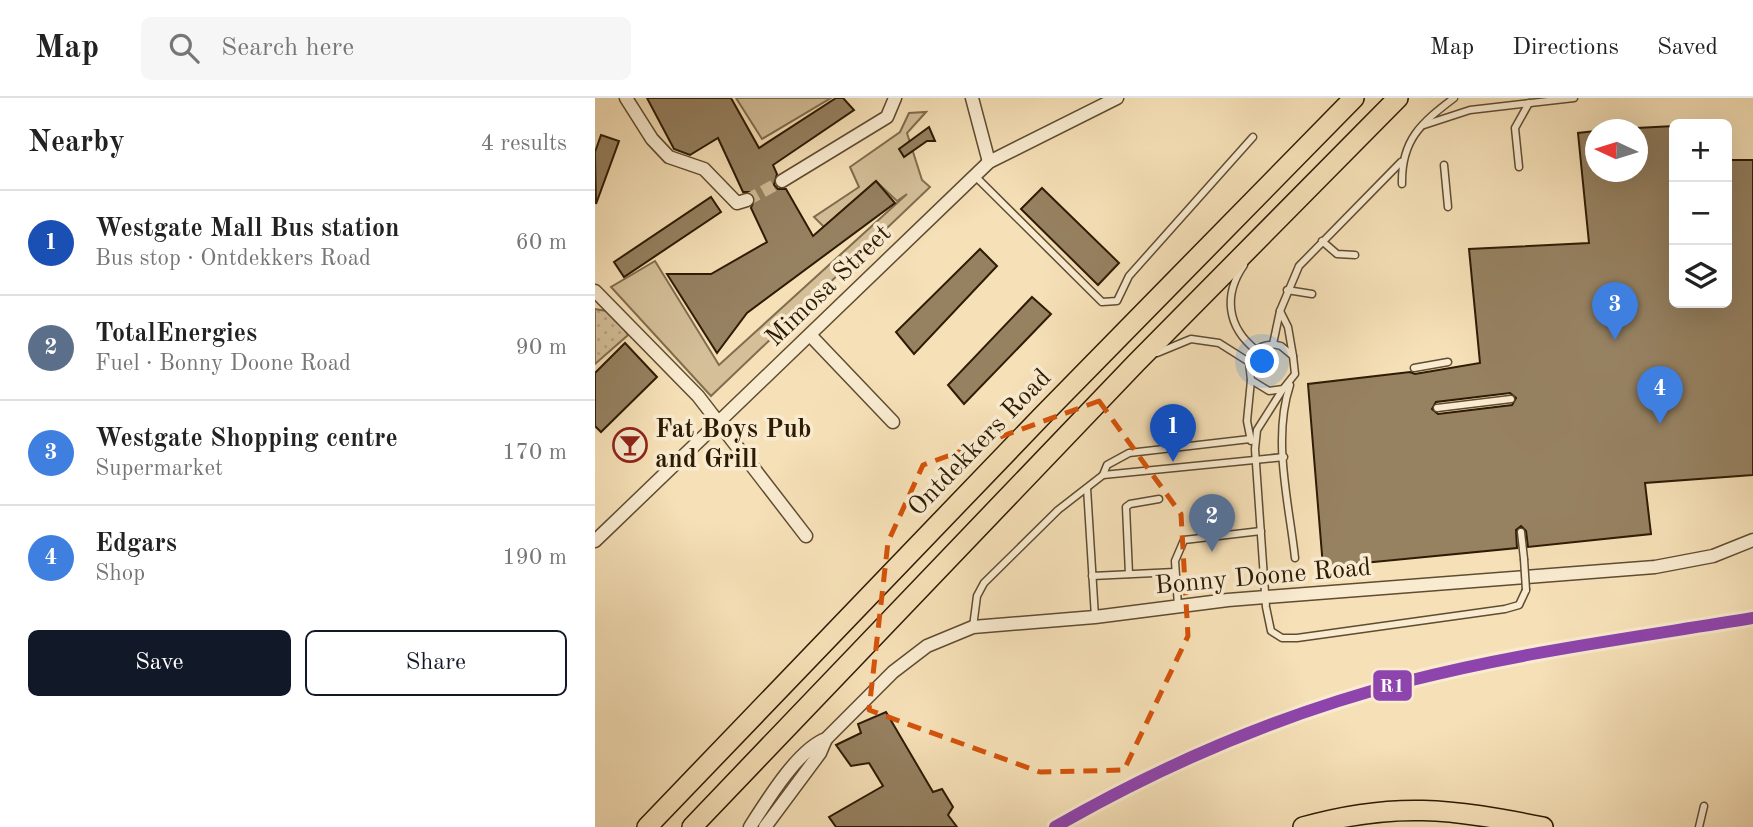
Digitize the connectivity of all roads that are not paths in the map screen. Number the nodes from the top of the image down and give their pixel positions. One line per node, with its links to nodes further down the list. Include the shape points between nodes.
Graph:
1 (627, 98): 20 (street, via 669,157 704,169 737,203)
2 (895, 98): 18 (street, via 887,117)
3 (972, 98): 13 (street)
4 (1117, 98): 13 (street, Mimosa Street)
5 (1354, 98): 67 (main road, Ontdekkers Road)
6 (1398, 98): 22 (main road)
7 (1454, 98): 11 (lane)
8 (1571, 98): 9 (lane)
9 (1543, 99): 10 (lane)
10 (1529, 103): 11 (lane, via 1455,113); 16 (lane, via 1515,128)
11 (1424, 124): 14 (lane)
12 (1253, 137): 17 (lane, via 1129,276 1114,303 1102,302)
13 (989, 162): 17 (street, Mimosa Street)
14 (1401, 162): 19 (lane); 23 (lane)
15 (1444, 165): 21 (lane)
16 (1519, 167)
17 (975, 176): 29 (street, Mimosa Street)
18 (782, 181)
19 (1402, 184)
20 (747, 200)
21 (1448, 207)
22 (1273, 223): 31 (lane, via 1238,274 1231,296 1236,330); 35 (main road)
23 (1322, 240): 24 (lane, via 1337,254); 25 (lane, via 1299,266)
24 (1355, 255)
25 (1287, 290): 27 (lane); 28 (lane)
26 (595, 291): 43 (street, via 698,397)
27 (1312, 294)
28 (1280, 311): 30 (lane); 32 (lane)
29 (810, 335): 42 (street); 43 (street, Mimosa Street)
30 (1273, 344): 31 (lane); 32 (lane)
31 (1256, 350): 33 (lane)
32 (1293, 356): 38 (lane, via 1295,374)
33 (1249, 362): 35 (lane, via 1219,343 1191,340); 37 (lane)
34 (1448, 362): 36 (lane)
35 (1136, 363): 68 (main road)
36 (1414, 368)
37 (1251, 380): 39 (lane, via 1269,391); 44 (lane)
38 (1290, 383): 39 (lane); 46 (lane, via 1282,409)
39 (1283, 389): 45 (lane, via 1257,429)
40 (1511, 399): 41 (lane)
41 (1437, 408)
42 (893, 422)
43 (717, 426): 54 (street); 55 (street, Mimosa Street)
44 (1250, 439): 45 (lane); 48 (lane, via 1129,453 1107,465)
45 (1255, 449): 47 (lane)
46 (1285, 457): 47 (lane); 57 (lane)
47 (1255, 459): 48 (lane); 51 (lane)
48 (1103, 475): 49 (lane)
49 (1087, 488): 60 (lane); 64 (lane, via 984,583 977,596)
50 (1159, 499): 59 (lane, via 1129,503 1126,508)
51 (1261, 531): 58 (lane, via 1188,538 1179,546); 61 (lane)
52 (1521, 532): 61 (lane, bridge, via 1526,590 1515,608 1282,638 1271,631)
53 (1753, 534): 56 (street, Bonny Doone Road)
54 (806, 536)
55 (595, 541)
56 (1747, 542): 61 (street, Bonny Doone Road, via 1713,556 1655,567)
57 (1295, 558)
58 (1175, 572): 59 (lane); 62 (lane)
59 (1129, 574): 60 (lane)
60 (1092, 576): 63 (lane)
61 (1265, 598): 62 (street, Bonny Doone Road)
62 (1178, 606): 63 (street, Bonny Doone Road)
63 (1095, 617): 64 (street, Bonny Doone Road)
64 (973, 627): 65 (street, Bonny Doone Road, via 927,646 893,672)
65 (826, 739): 69 (street, Bonny Doone Road, via 800,759); 70 (street, Bonny Doone Road)
66 (1704, 806): 73 (lane)
67 (647, 827)
68 (692, 827)
69 (750, 827)
70 (765, 827)
71 (1303, 827): 72 (main road, via 1368,812 1442,809)
72 (1543, 827)
73 (1699, 827)

